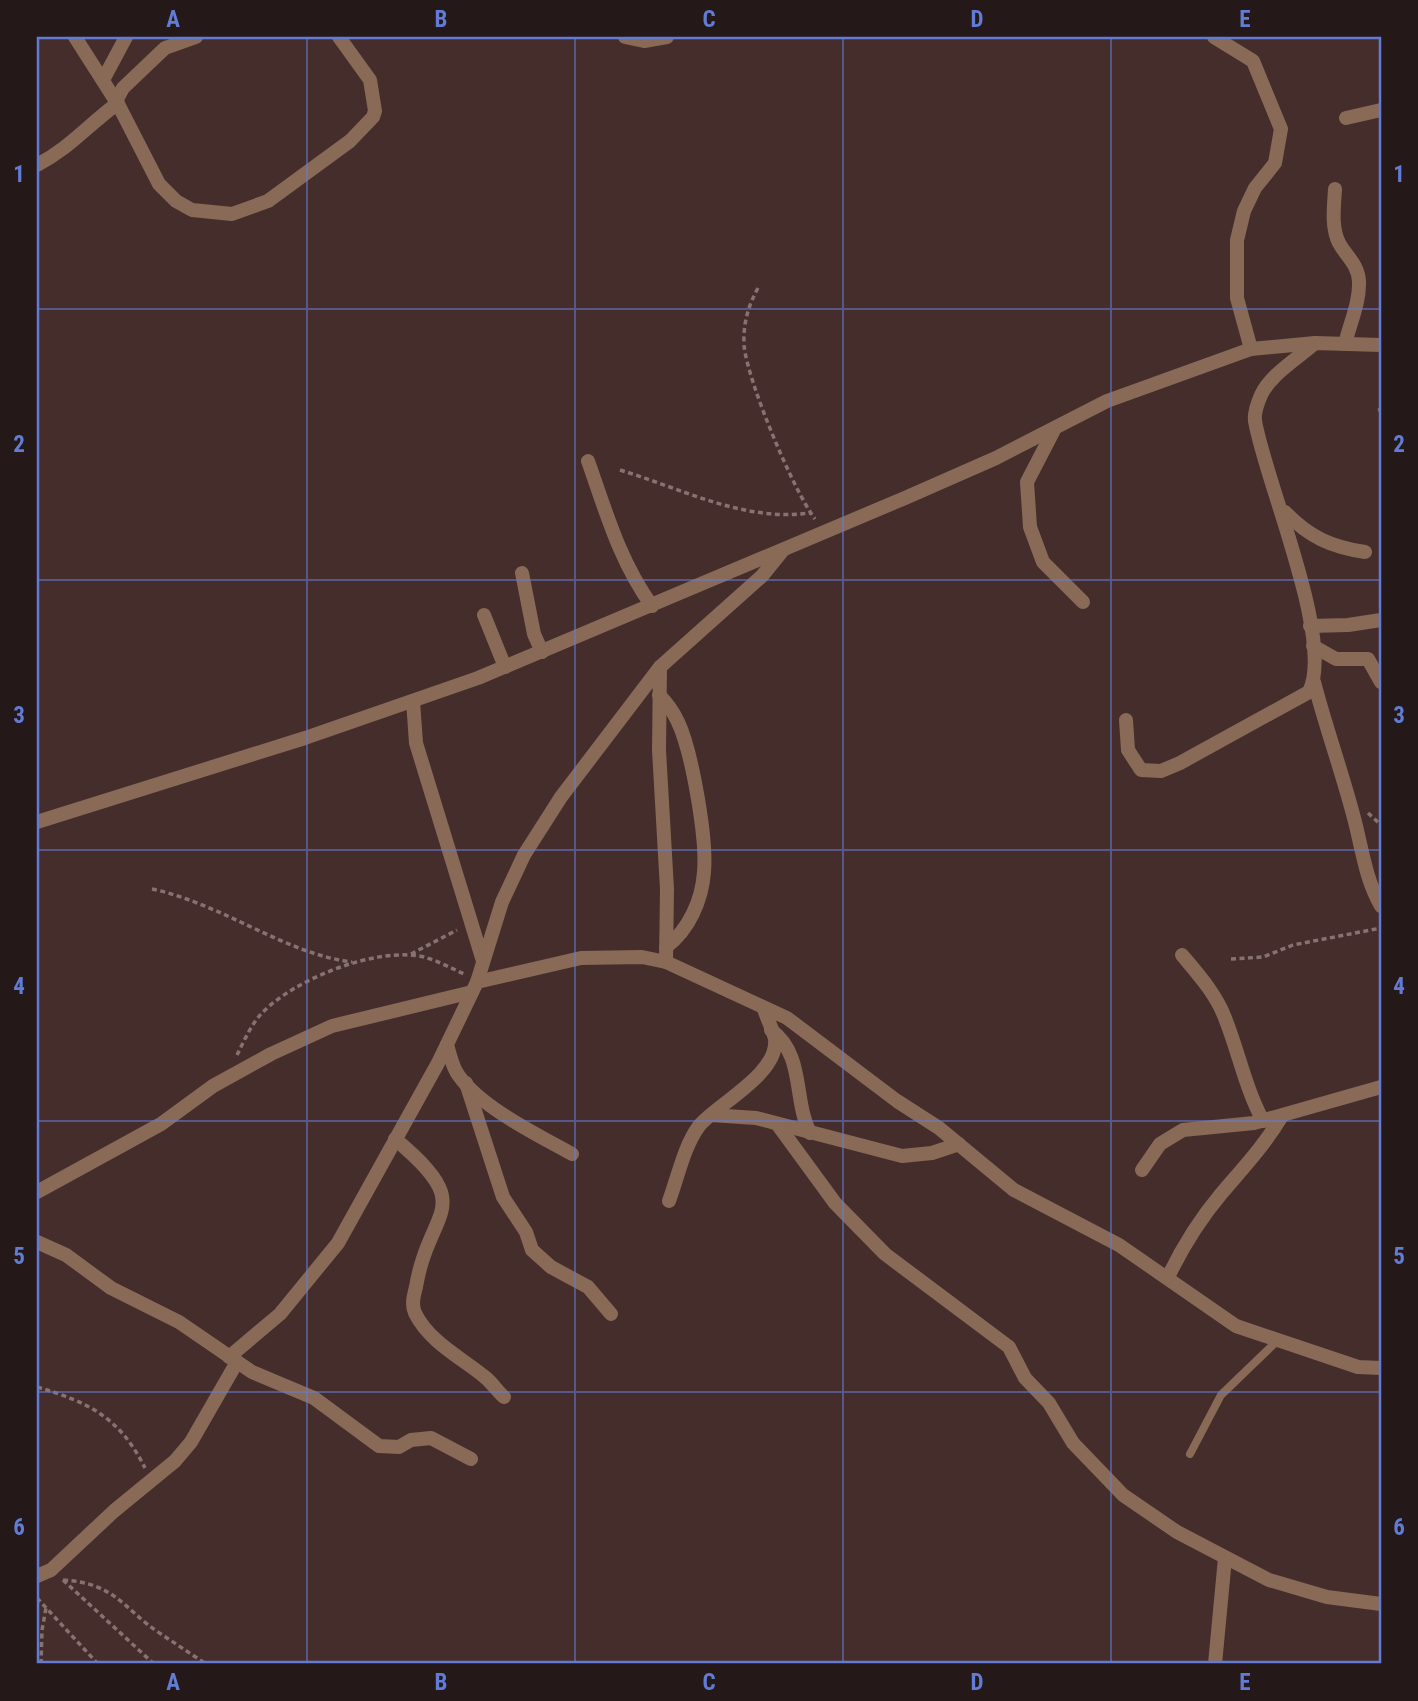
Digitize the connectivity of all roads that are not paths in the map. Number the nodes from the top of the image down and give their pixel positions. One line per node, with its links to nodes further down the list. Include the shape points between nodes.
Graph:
1 (75, 37): 8 (street)
2 (126, 37): 8 (street)
3 (196, 37): 9 (street, via 165,48 123,88)
4 (339, 37): 9 (street, via 370,80 373,117 350,141 268,201 232,214 192,210 176,201 159,184)
5 (625, 37): 6 (street, via 644,41)
6 (667, 37)
7 (1214, 37): 17 (street, via 1253,61 1280,130 1275,163 1255,188 1237,240 1237,298)
8 (103, 80): 9 (street)
9 (117, 102): 12 (street, via 66,149)
10 (1381, 110): 11 (street)
11 (1346, 118)
12 (37, 164)
13 (1335, 190): 15 (street, via 1334,230 1354,262 1359,280)
14 (1315, 343): 15 (street); 17 (street); 20 (street, via 1270,382 1254,419)
15 (1345, 344): 16 (street)
16 (1381, 345)
17 (1251, 349): 18 (street, via 1107,401)
18 (1055, 428): 21 (street); 24 (street, via 1027,482 1030,527 1043,562)
19 (587, 461): 25 (street, via 617,545 634,582)
20 (1281, 509): 22 (street, via 1314,538); 28 (street)
21 (785, 548): 25 (street); 32 (street, via 762,576)
22 (1365, 552)
23 (522, 573): 30 (street)
24 (1083, 602)
25 (652, 606): 30 (street)
26 (484, 615): 31 (street)
27 (1381, 620): 28 (street)
28 (1310, 626): 29 (street)
29 (1313, 646): 33 (street); 34 (street, via 1336,659 1368,659)
30 (542, 652): 31 (street)
31 (505, 667): 36 (street)
32 (660, 667): 35 (street); 42 (street, via 589,758 524,855 502,902)
33 (1314, 682): 37 (street, via 1296,702 1161,771 1141,770 1134,762); 39 (street, via 1366,873)
34 (1381, 682)
35 (659, 695): 40 (street); 40 (street, via 681,730 704,849 704,873 694,910)
36 (413, 701): 38 (street); 42 (street, via 416,743)
37 (1125, 720)
38 (37, 822)
39 (1381, 906)
40 (666, 954): 43 (street, via 581,958); 44 (street)
41 (1182, 955): 51 (street, via 1213,993)
42 (484, 962): 43 (street)
43 (476, 984): 46 (street); 58 (street, via 332,1026 225,1079 161,1124)
44 (764, 1009): 45 (street); 55 (street, via 811,1034)
45 (771, 1030): 49 (street, via 775,1043 769,1060 744,1090); 53 (street, via 791,1050 802,1116)
46 (447, 1045): 47 (street, via 454,1068); 54 (street)
47 (466, 1083): 56 (street, via 506,1115); 62 (street, via 503,1197 532,1250 551,1267 588,1287)
48 (1381, 1087): 50 (street)
49 (710, 1115): 52 (street, via 756,1118); 59 (street, via 694,1134)
50 (1282, 1116): 51 (street); 61 (street, via 1250,1164 1191,1234)
51 (1263, 1121): 57 (street, via 1182,1130 1160,1144)
52 (778, 1125): 53 (street); 69 (street, via 835,1203 885,1254 1009,1347 1025,1378 1049,1403 1073,1443 1123,1495)
53 (810, 1133): 55 (street, via 902,1156)
54 (395, 1139): 64 (street, via 338,1243 302,1290); 66 (street, via 427,1168 443,1196 439,1223 420,1263 415,1313 436,1339)
55 (959, 1144): 61 (street, via 1014,1190 1119,1245)
56 (572, 1154)
57 (1142, 1170)
58 (37, 1192)
59 (669, 1201)
60 (37, 1242): 64 (street, via 66,1255 111,1288 179,1322)
61 (1168, 1277): 63 (street, via 1236,1326)
62 (611, 1314)
63 (1276, 1342): 65 (street, via 1358,1367); 67 (lane, via 1221,1395)
64 (233, 1360): 68 (street, via 314,1398 379,1446 399,1447 431,1438); 70 (street, via 191,1442 51,1570)
65 (1381, 1368)
66 (505, 1396)
67 (1190, 1454)
68 (471, 1458)
69 (1225, 1558): 71 (street, via 1269,1580 1327,1597); 72 (street)
70 (37, 1576)
71 (1381, 1604)
72 (1215, 1664)

